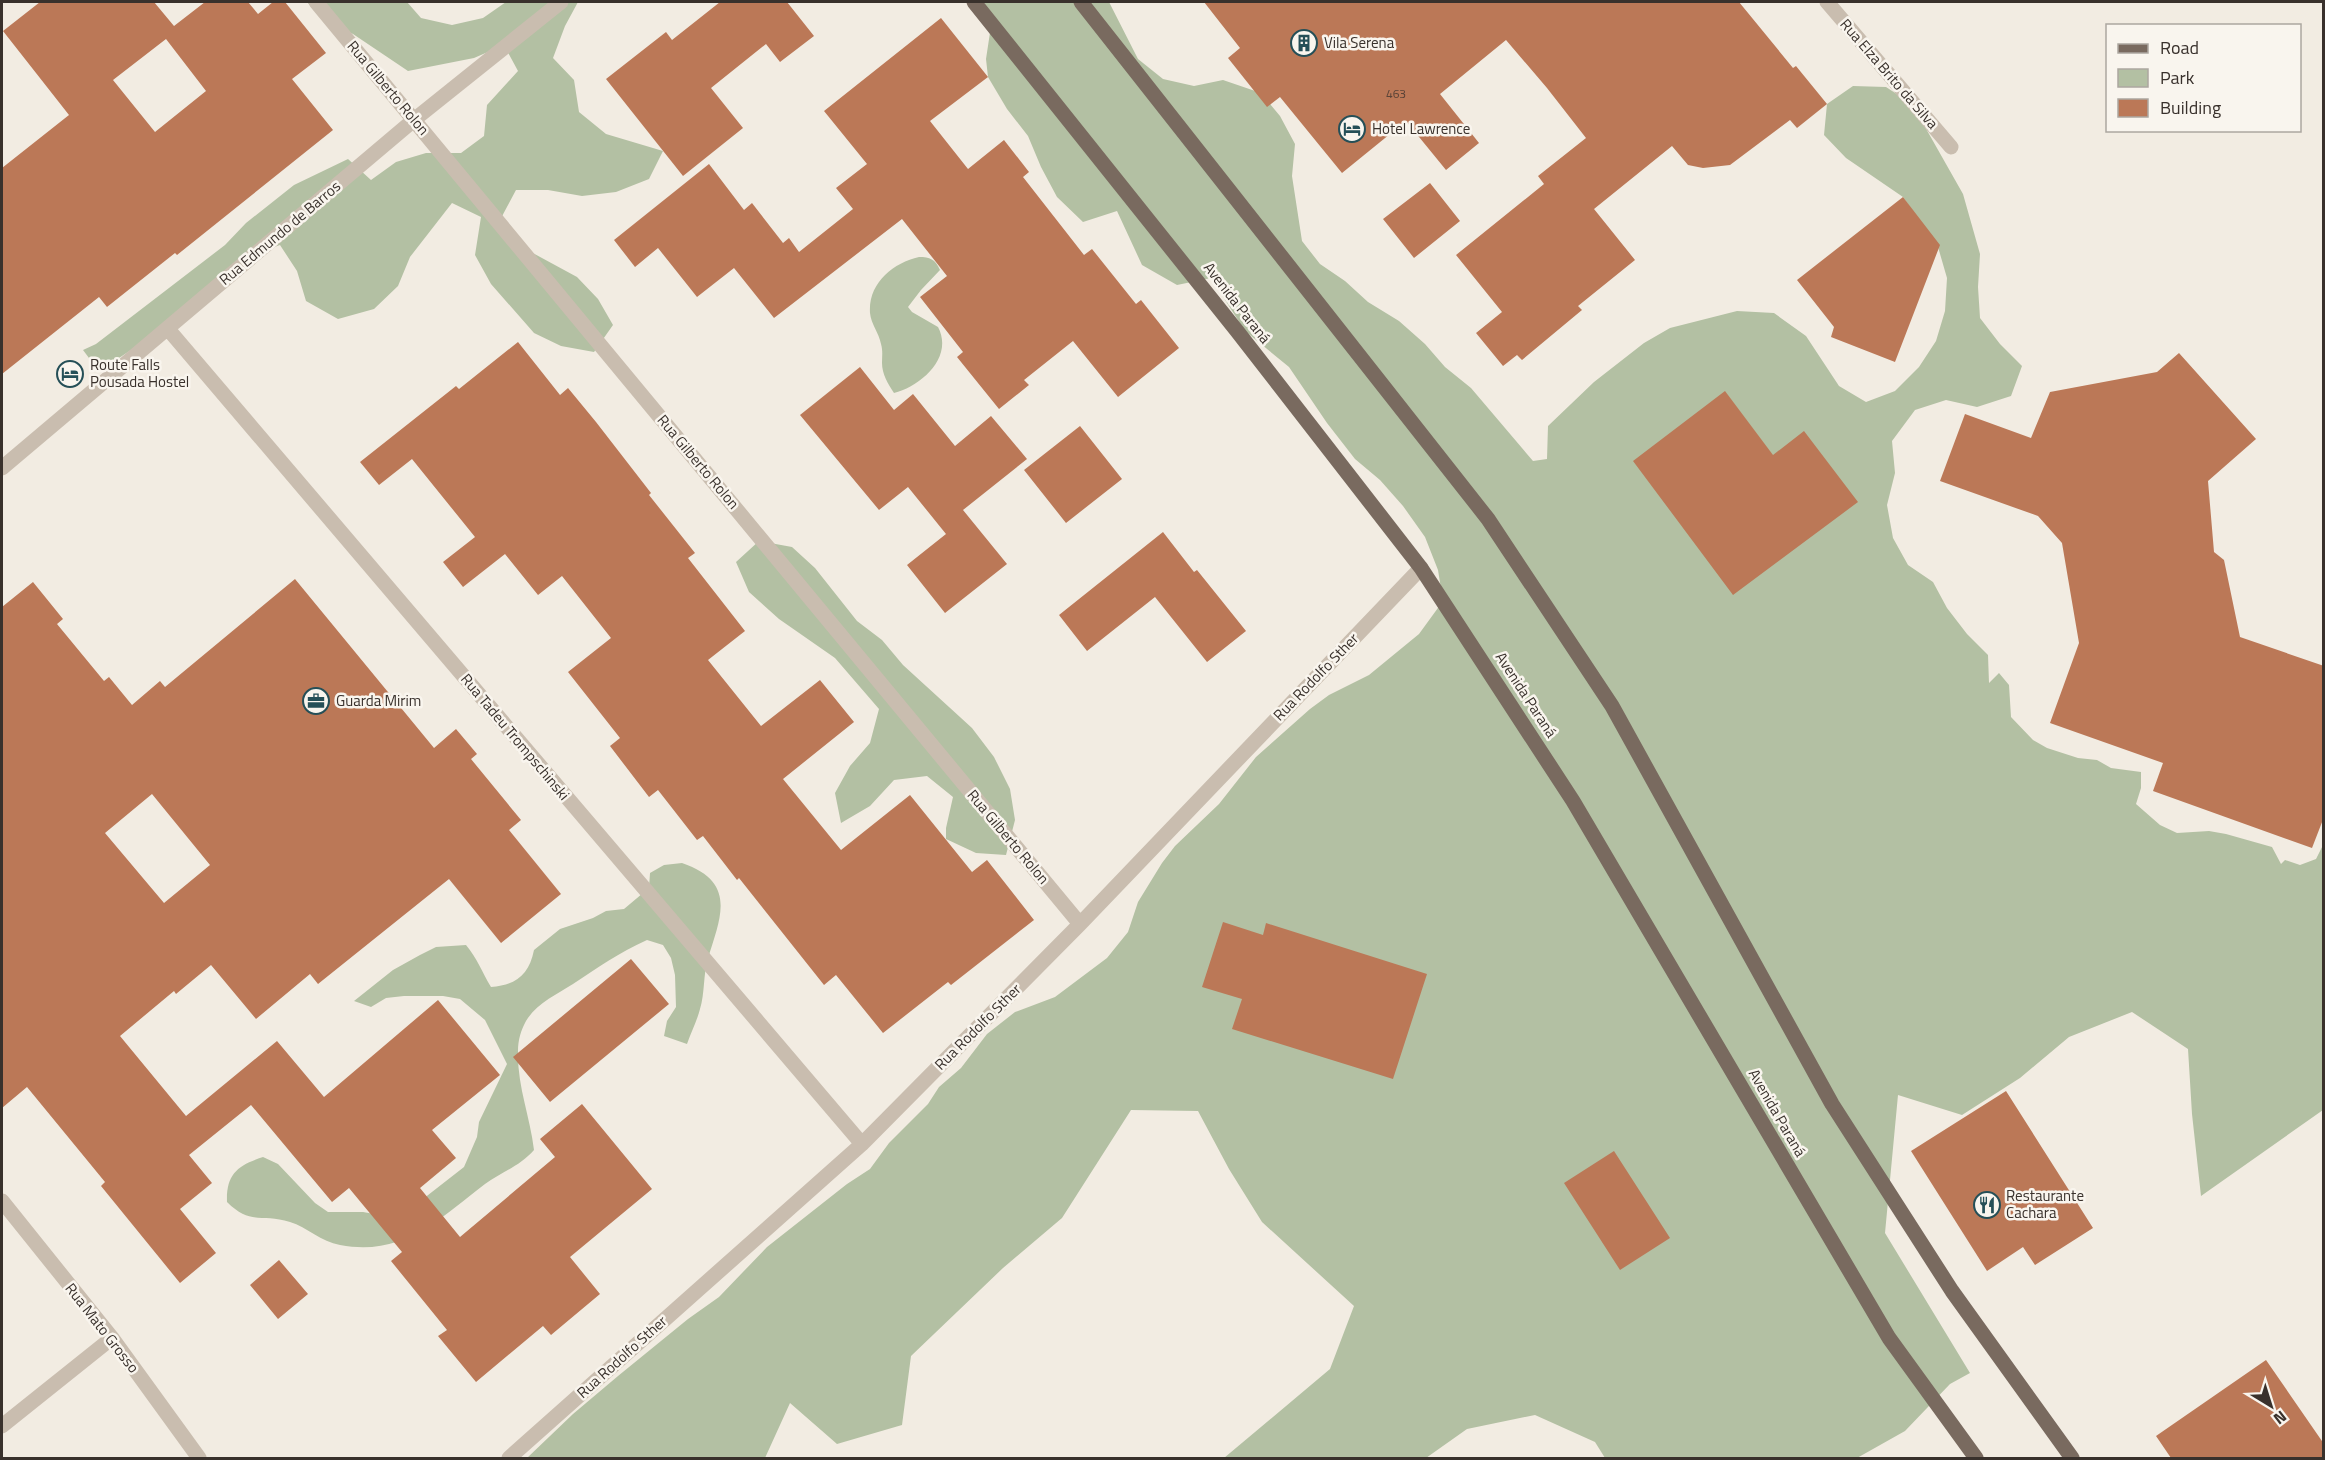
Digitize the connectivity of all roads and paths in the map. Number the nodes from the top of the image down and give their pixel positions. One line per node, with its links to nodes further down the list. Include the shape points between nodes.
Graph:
1 (316, 2): 6 (street, Rua Gilberto Rolon)
2 (561, 2): 6 (street, Rua Edmundo de Barros)
3 (974, 2): 10 (main road, Avenida Paraná)
4 (1081, 2): 19 (main road, via 1488,519 1612,706 1832,1104 1952,1291)
5 (1827, 2): 7 (street, Rua Elza Brito da Silva)
6 (415, 119): 8 (street, Rua Edmundo de Barros); 11 (street, Rua Gilberto Rolon)
7 (1952, 147)
8 (168, 329): 9 (street, Rua Edmundo de Barros); 12 (street, Rua Tadeu Trompschinski)
9 (2, 468)
10 (1421, 568): 11 (street, Rua Rodolfo Sther); 18 (main road, Avenida Paraná, via 1573,801 1888,1338)
11 (1080, 924): 12 (street, Rua Rodolfo Sther)
12 (862, 1144): 17 (street, Rua Rodolfo Sther)
13 (2, 1201): 14 (street, Rua Mato Grosso)
14 (112, 1338): 15 (street); 16 (street, Rua Mato Grosso)
15 (2, 1426)
16 (199, 1458)
17 (509, 1458)
18 (1976, 1458)
19 (2072, 1458)

